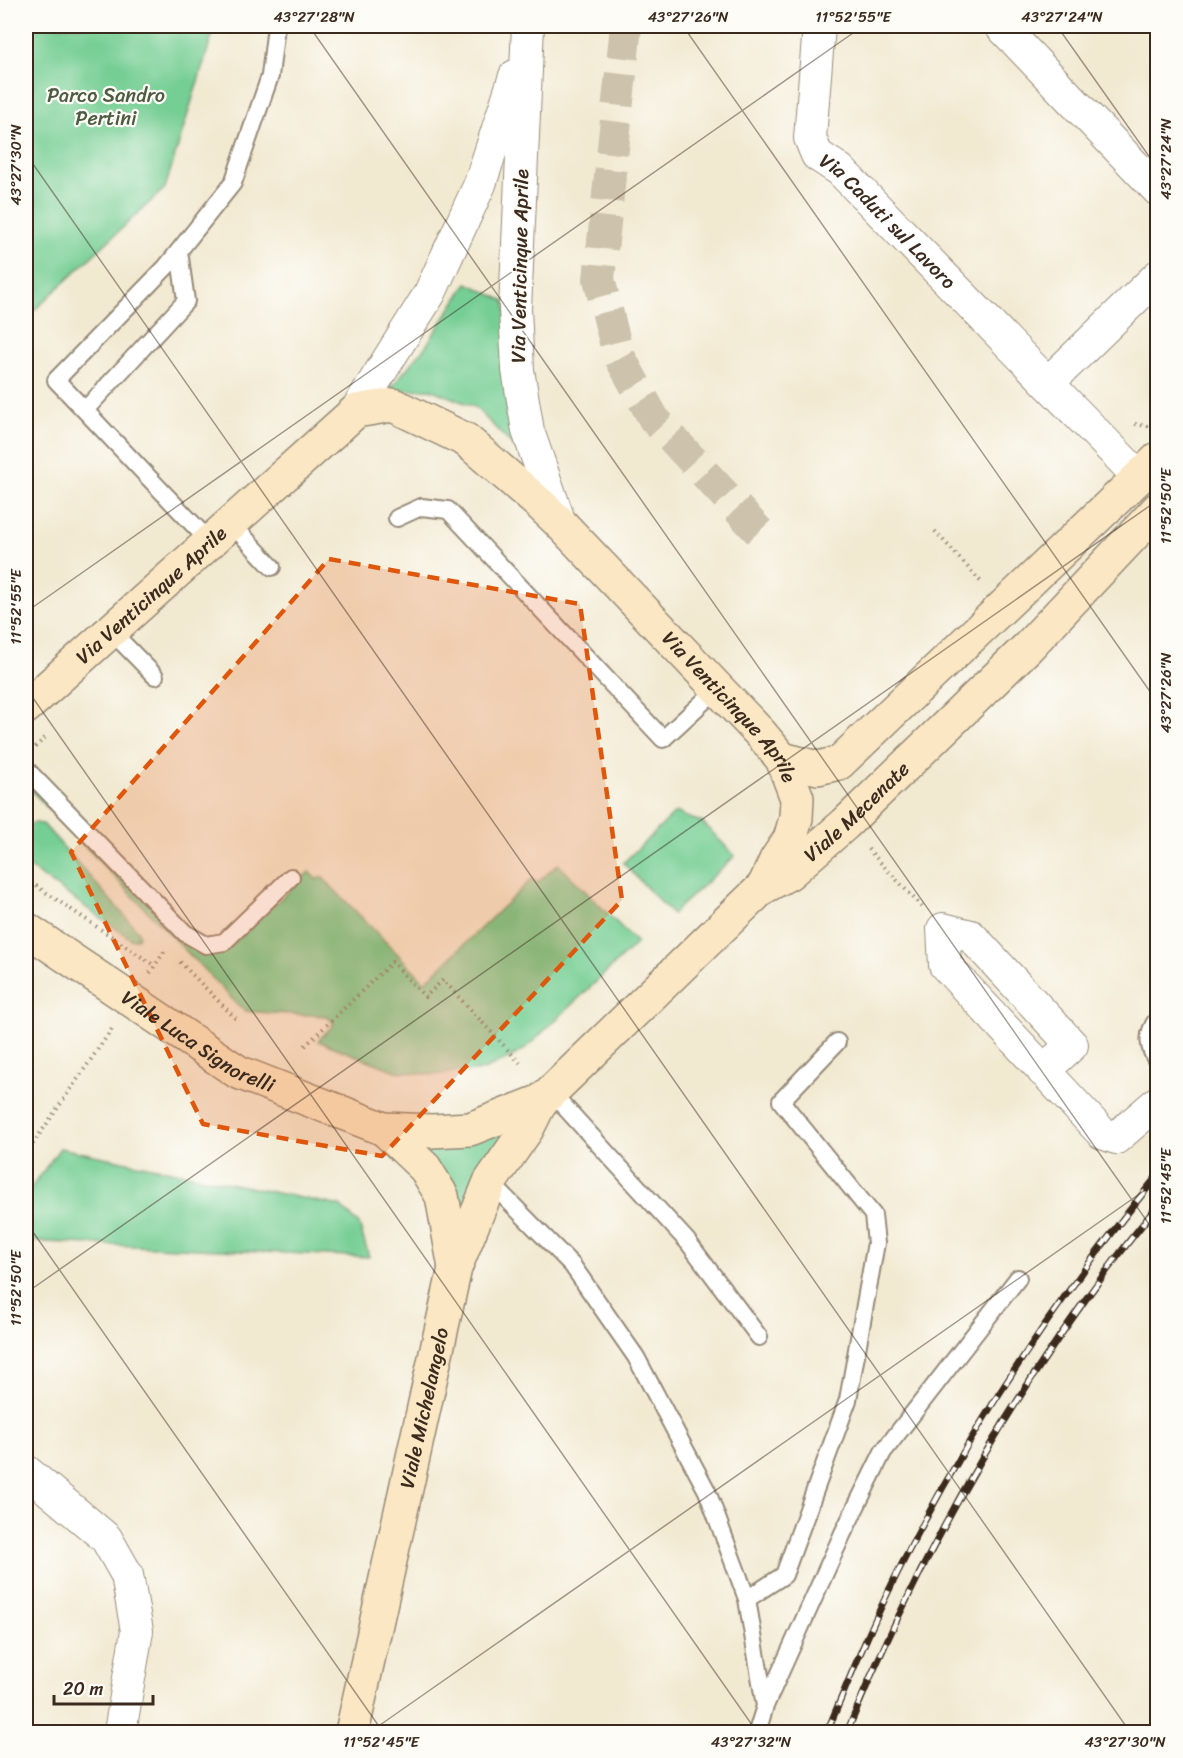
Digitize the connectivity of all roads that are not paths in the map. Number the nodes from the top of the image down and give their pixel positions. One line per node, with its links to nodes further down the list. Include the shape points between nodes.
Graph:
1 (276, 26): 6 (lane, via 270,76 233,183)
2 (819, 26): 8 (street, Via Caduti sul Lavoro, via 810,138 817,155 840,170)
3 (1001, 26): 5 (street)
4 (528, 32): 10 (street, Via Venticinque Aprile, via 480,184 430,293); 14 (street, Via Venticinque Aprile, via 515,309 518,370 528,431)
5 (1158, 190)
6 (179, 251): 9 (lane, via 186,301); 9 (lane, via 56,380)
7 (1158, 276): 8 (street)
8 (1048, 383): 11 (street, Via Caduti sul Lavoro)
9 (85, 410): 15 (lane)
10 (356, 411): 14 (main road, Via Venticinque Aprile, via 393,405 466,441); 15 (main road, Via Venticinque Aprile)
11 (1148, 468): 21 (main road, via 839,763 818,768)
12 (1158, 509): 24 (main road, Viale Mecenate, via 1028,647 844,824 789,873)
13 (397, 518): 19 (lane, via 420,507 448,510 663,739)
14 (560, 523): 19 (main road, Via Venticinque Aprile)
15 (219, 532): 16 (lane); 17 (main road, Via Venticinque Aprile)
16 (272, 567)
17 (110, 630): 18 (lane); 20 (main road, Via Venticinque Aprile)
18 (155, 676)
19 (718, 688): 21 (main road, Via Venticinque Aprile)
20 (26, 707)
21 (782, 759): 24 (main road, Via Venticinque Aprile, via 797,798 796,818 790,839)
22 (26, 769): 23 (lane, via 185,933 206,945 224,942)
23 (291, 877)
24 (762, 888): 30 (main road, Viale Mecenate)
25 (943, 928): 31 (street, via 945,965 1102,1133 1116,1138)
26 (26, 929): 32 (main road, Viale Luca Signorelli, via 238,1072)
27 (1158, 1018): 29 (lane, via 1150,1029 1150,1051)
28 (837, 1042): 38 (lane, via 781,1101 873,1215 876,1243 848,1400 784,1575)
29 (1158, 1063)
30 (546, 1096): 32 (main road, Viale Luca Signorelli, via 470,1129); 33 (main road, Viale Michelangelo); 36 (lane, via 688,1242)
31 (1158, 1102)
32 (384, 1129): 34 (main road, Viale Luca Signorelli, via 425,1168 442,1196)
33 (490, 1182): 34 (main road, Viale Michelangelo); 38 (lane, via 572,1265 636,1358 707,1491)
34 (455, 1268): 41 (main road, Viale Michelangelo)
35 (1018, 1278): 39 (lane, via 883,1452)
36 (759, 1337)
37 (26, 1471): 40 (street, via 106,1538 127,1575 137,1631)
38 (747, 1599): 39 (lane)
39 (765, 1706): 42 (lane)
40 (120, 1732)
41 (352, 1732)
42 (757, 1732)

